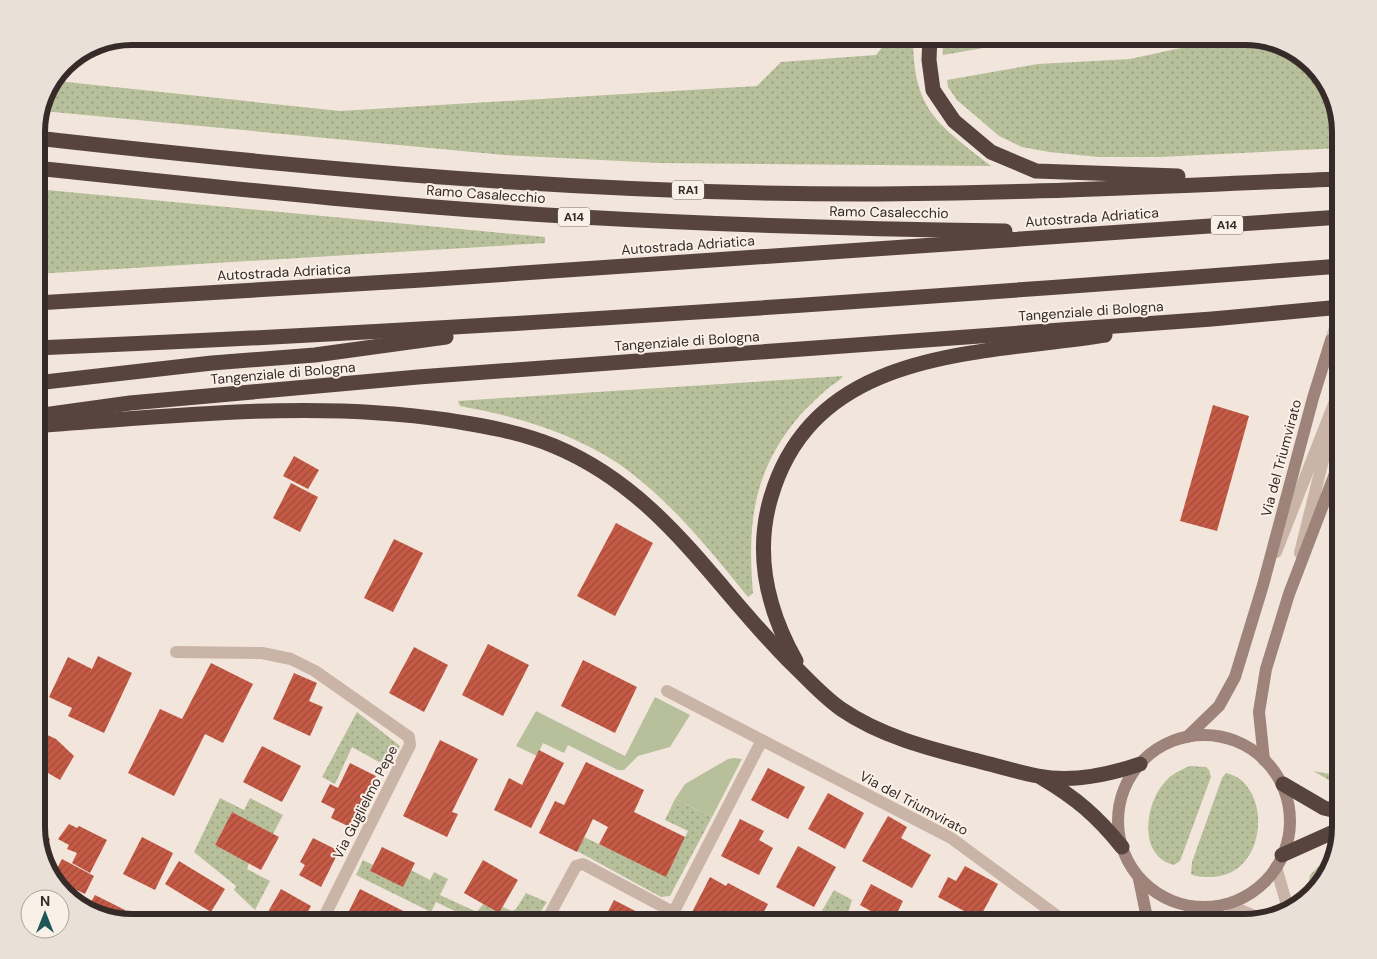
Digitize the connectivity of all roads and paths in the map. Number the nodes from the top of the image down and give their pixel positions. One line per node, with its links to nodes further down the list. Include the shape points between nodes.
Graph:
1 (930, 45): 5 (highway, via 933,90 954,121 991,152 1036,171)
2 (45, 139): 5 (highway, RA1, via 374,172 525,184 678,190 879,194)
3 (45, 169): 7 (highway, Ramo Casalecchio / A14, via 366,201 580,217 923,230)
4 (1332, 179): 5 (highway, RA1)
5 (1302, 180)
6 (1332, 219): 7 (highway, Autostrada Adriatica / A14)
7 (1114, 232): 9 (highway, Autostrada Adriatica / A14)
8 (1332, 267): 12 (highway)
9 (45, 302)
10 (1332, 307): 11 (highway, Tangenziale di Bologna)
11 (1212, 319): 17 (highway, Tangenziale di Bologna, via 418,377 130,403); 24 (highway, via 968,353 903,367 853,389 814,420 799,439 775,485 764,526 763,548 776,618 796,661)
12 (559, 321): 14 (highway); 15 (highway, via 315,355)
13 (1331, 340): 21 (main road, Via del Triumvirato)
14 (45, 348)
15 (45, 382)
16 (1332, 411): 21 (street, Via del Triumvirato)
17 (45, 415)
18 (45, 424): 24 (highway, via 305,410 420,416 521,433 587,462 642,499 710,570 756,628)
19 (1332, 424): 22 (street, Via del Triumvirato)
20 (1332, 482): 22 (main road, Via del Triumvirato)
21 (1263, 585): 26 (main road, Via del Triumvirato, via 1230,688 1211,715)
22 (1289, 594): 28 (main road, Via del Triumvirato, via 1261,691 1259,726)
23 (176, 652): 39 (street, Via Guglielmo Pepe, via 262,653 291,659 315,671 409,737 410,745)
24 (815, 687): 30 (highway, via 854,717 883,731 939,751)
25 (667, 691): 27 (street, Via del Triumvirato)
26 (1187, 737): 28 (main road, via 1225,738 1249,748); 29 (main road, via 1159,749)
27 (762, 740): 42 (street); 43 (street, Via del Triumvirato, via 951,838)
28 (1264, 760): 31 (main road)
29 (1140, 764): 30 (highway, via 1093,776); 34 (main road, via 1126,785 1120,804 1118,827)
30 (1040, 777): 34 (highway, via 1082,803)
31 (1283, 784): 32 (highway); 35 (main road, via 1288,797 1290,827)
32 (1332, 810)
33 (1331, 834): 35 (highway)
34 (1122, 847): 36 (main road)
35 (1279, 861): 37 (street); 38 (main road, via 1253,890)
36 (1139, 879): 38 (main road, via 1174,902 1189,906); 44 (main road)
37 (1286, 903)
38 (1221, 905): 45 (main road); 46 (street)
39 (326, 914)
40 (550, 914): 41 (street, via 576,866 583,864)
41 (665, 914)
42 (672, 914)
43 (1055, 914)
44 (1146, 914)
45 (1206, 914)
46 (1247, 914)

